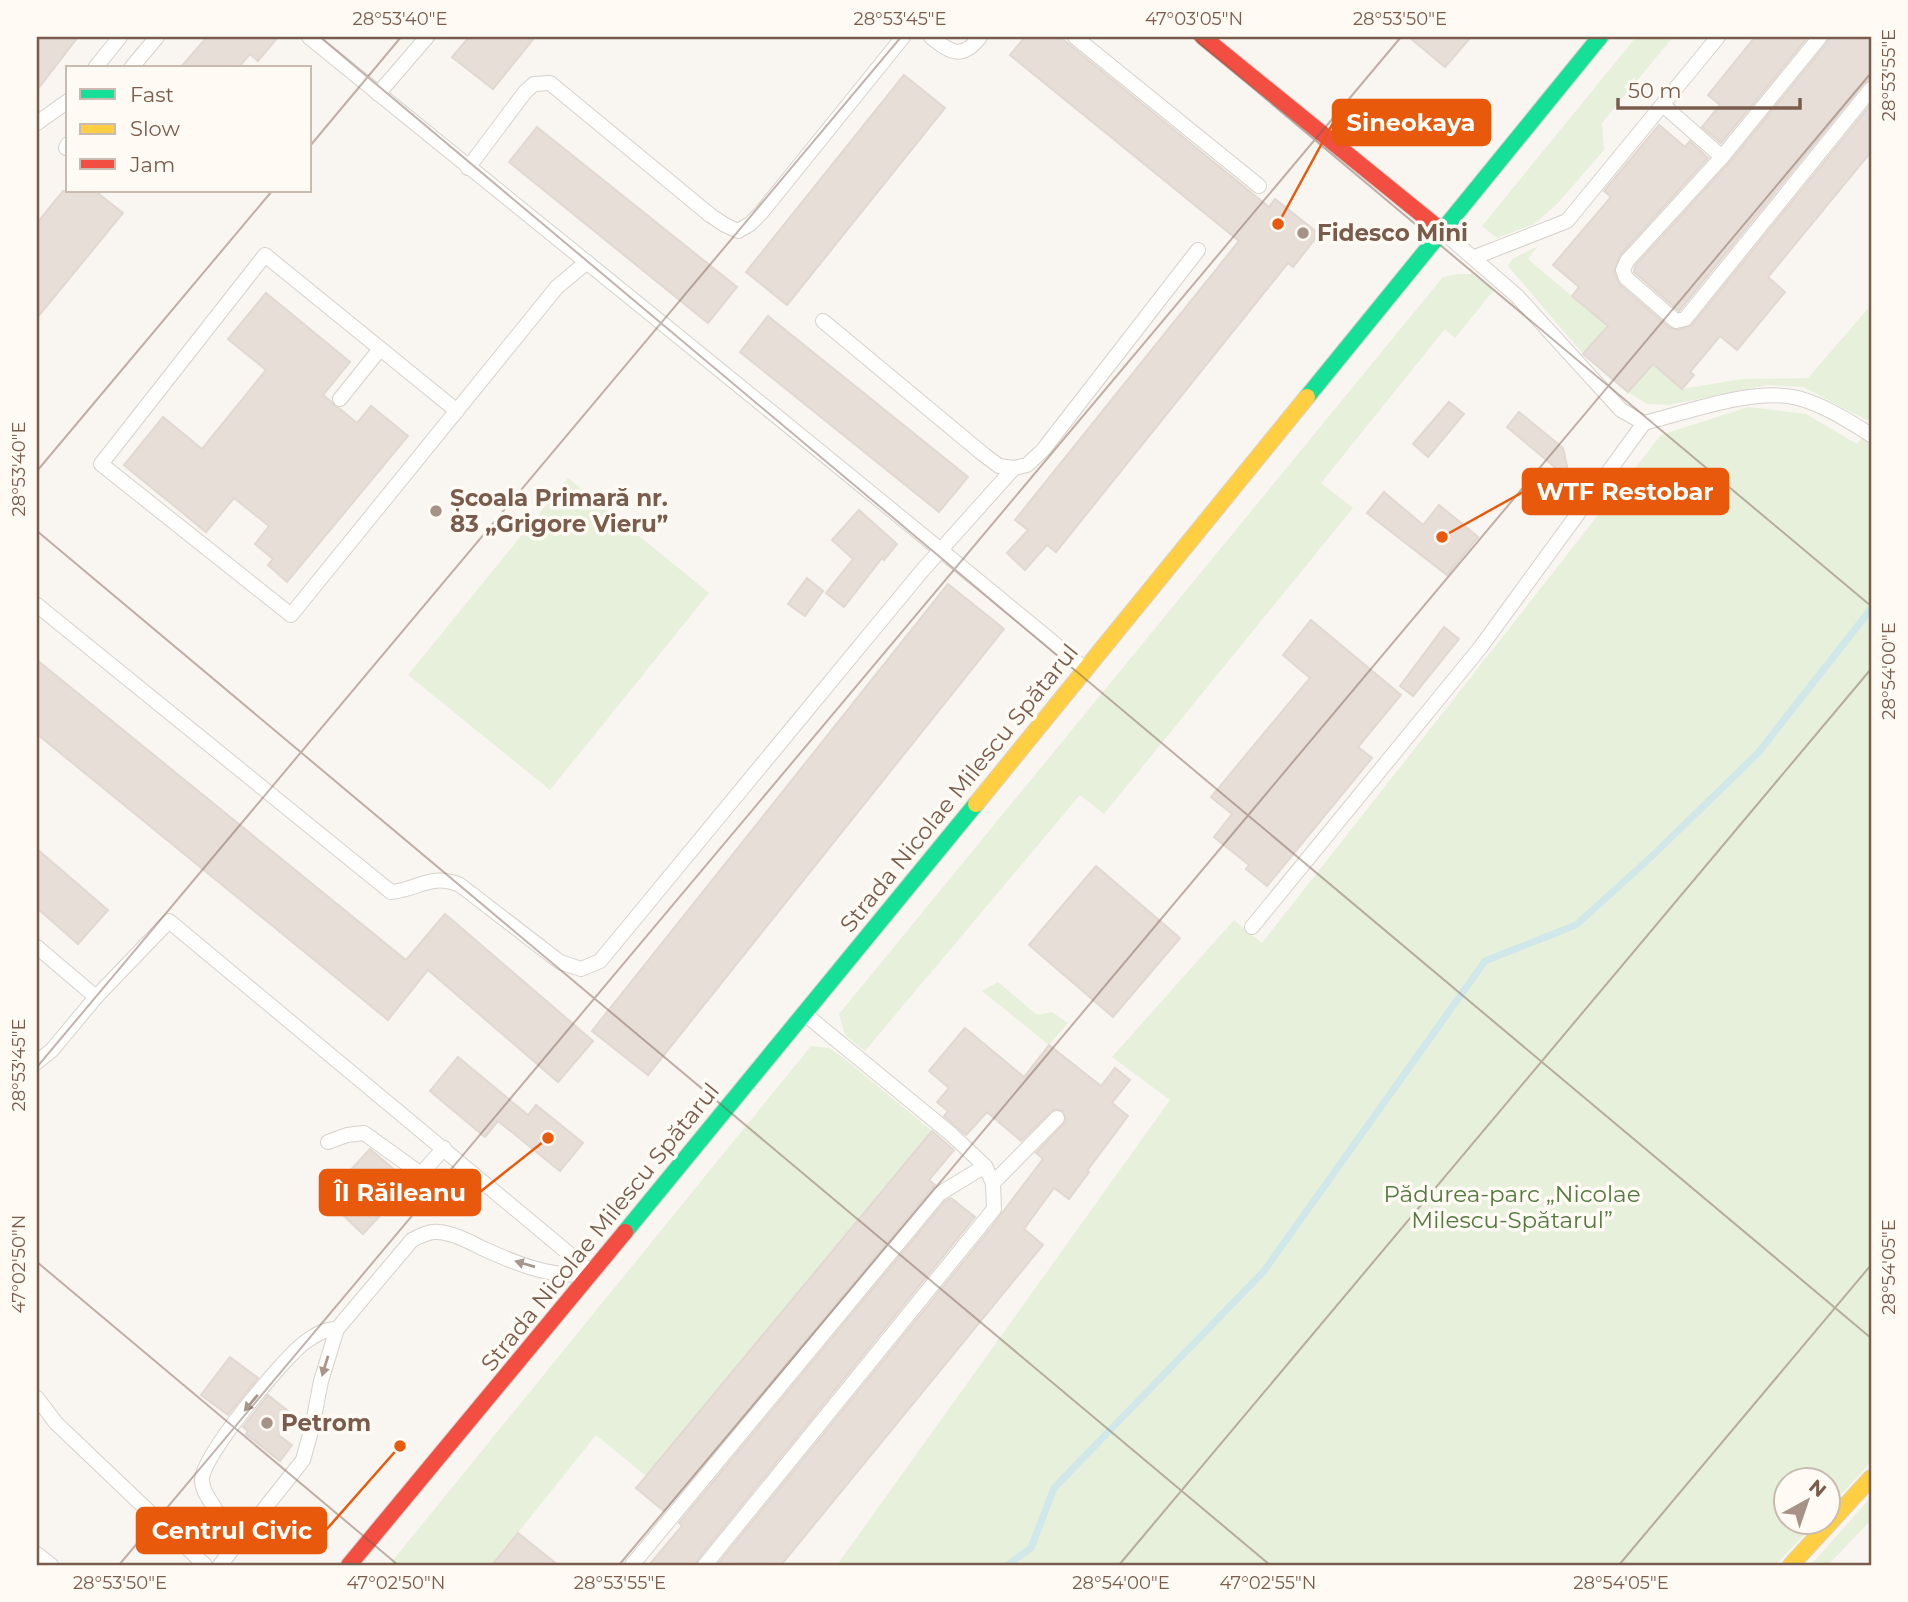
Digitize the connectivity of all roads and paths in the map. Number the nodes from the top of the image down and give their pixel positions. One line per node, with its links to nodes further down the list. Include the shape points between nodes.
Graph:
1 (120, 37): 13 (lane)
2 (157, 37): 14 (lane)
3 (428, 37): 16 (lane)
4 (903, 37): 21 (lane, via 761,213 738,231 710,215 550,83 534,84 525,92)
5 (930, 37): 6 (lane, via 949,51 962,52)
6 (980, 37)
7 (1075, 37): 22 (lane)
8 (1203, 37): 23 (main road)
9 (1600, 37): 23 (main road, Strada Nicolae Milescu Spătarul)
10 (1718, 37): 18 (lane)
11 (1820, 37): 20 (lane)
12 (314, 38): 16 (lane)
13 (97, 66)
14 (133, 66)
15 (1871, 89): 20 (lane, via 1685,319 1676,321 1626,278 1623,270)
16 (378, 94): 21 (lane)
17 (66, 102): 19 (lane)
18 (1663, 105): 20 (lane); 25 (lane, via 1566,220)
19 (37, 123)
20 (1722, 158)
21 (468, 168): 26 (lane)
22 (1259, 186)
23 (1442, 231): 25 (lane); 36 (main road, Strada Nicolae Milescu Spătarul)
24 (1198, 250): 33 (lane, via 1043,450 1027,465)
25 (1475, 257): 31 (lane, via 1621,410)
26 (587, 261): 30 (lane, via 558,288); 34 (lane)
27 (823, 321): 33 (lane, via 983,454 999,466)
28 (380, 349): 29 (lane); 30 (lane); 30 (lane, via 265,255 101,464 291,615)
29 (340, 399)
30 (457, 411)
31 (1643, 423): 32 (lane, via 1760,395 1799,398); 37 (lane, via 1480,648)
32 (1871, 435)
33 (1014, 468): 34 (lane)
34 (941, 549): 35 (lane, via 600,961 581,969 560,962 446,879 391,892); 36 (lane)
35 (37, 605)
36 (1085, 669): 40 (main road, Strada Nicolae Milescu Spătarul)
37 (1252, 927)
38 (37, 947): 39 (lane)
39 (96, 997): 41 (lane); 44 (lane, via 169,921)
40 (805, 1014): 45 (lane); 47 (main road, Strada Nicolae Milescu Spătarul)
41 (37, 1062)
42 (1057, 1118): 46 (lane)
43 (328, 1142): 44 (lane, via 363,1133 421,1174)
44 (444, 1147): 47 (lane)
45 (985, 1166): 46 (lane); 57 (lane, via 939,1194)
46 (993, 1183): 58 (lane, via 994,1209)
47 (592, 1273): 48 (lane, one-way to 48, via 563,1276 460,1238 425,1234 401,1251); 56 (main road, Strada Nicolae Milescu Spătarul)
48 (337, 1329): 52 (lane, one-way to 52, via 303,1460); 52 (lane, one-way to 52, via 326,1329 302,1344 234,1423 203,1469 204,1491 222,1524)
49 (37, 1398): 55 (lane, via 56,1423)
50 (1871, 1478): 53 (main road)
51 (37, 1554): 54 (lane)
52 (224, 1560)
53 (1794, 1564)
54 (51, 1565)
55 (205, 1565)
56 (349, 1565)
57 (632, 1565)
58 (705, 1565)

